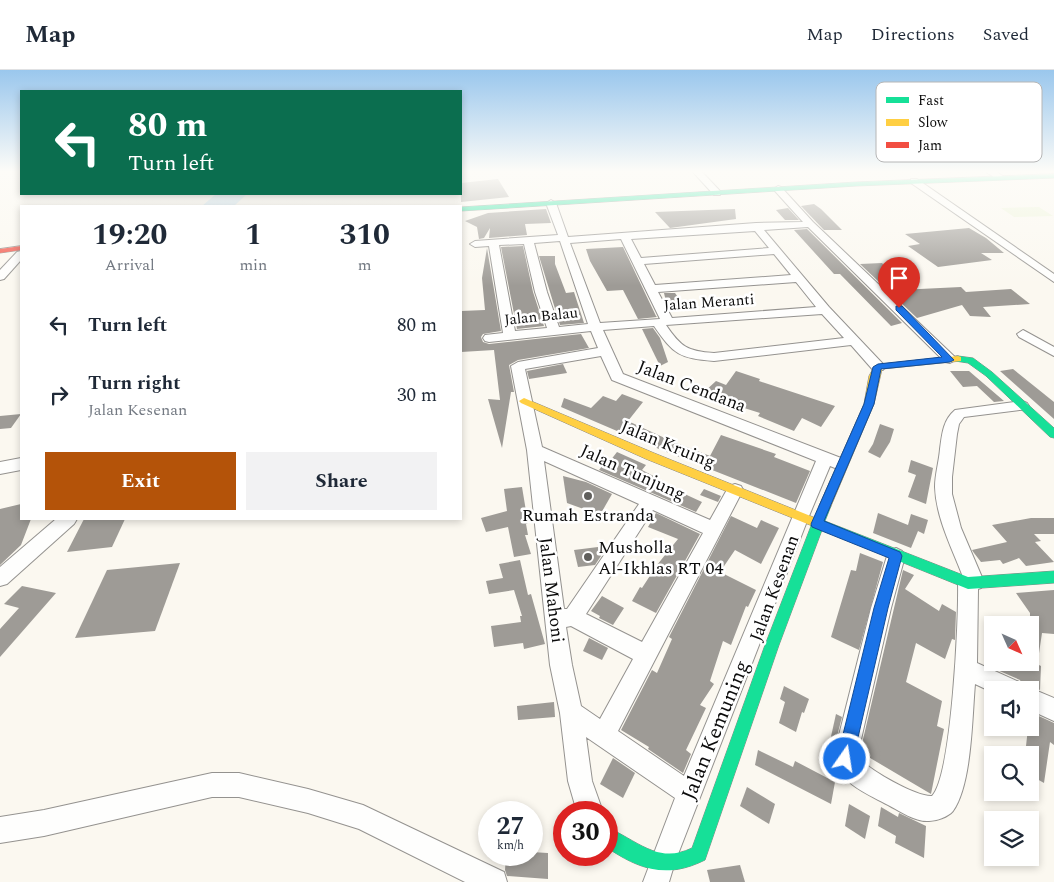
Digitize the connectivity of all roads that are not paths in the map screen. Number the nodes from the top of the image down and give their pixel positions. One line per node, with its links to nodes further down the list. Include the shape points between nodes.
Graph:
1 (555, 210): 7 (street, Jalan Cendana)
2 (797, 210): 4 (street)
3 (955, 210): 18 (street)
4 (810, 224): 5 (street); 30 (street)
5 (756, 226): 6 (street); 13 (street)
6 (624, 236): 7 (street); 15 (street)
7 (565, 239): 8 (street); 22 (street, Jalan Cendana)
8 (528, 241): 9 (street); 23 (street)
9 (494, 243): 10 (street); 25 (street)
10 (475, 244)
11 (20, 248): 12 (street)
12 (0, 250)
13 (776, 251): 15 (street); 17 (street)
14 (20, 255): 16 (street)
15 (636, 261): 19 (street)
16 (0, 277)
17 (799, 278): 19 (street); 20 (street)
18 (1054, 279)
19 (651, 289): 21 (street)
20 (825, 310): 21 (street, Jalan Meranti); 27 (street)
21 (662, 322): 22 (street, Jalan Meranti); 27 (street, via 678,350 694,356 714,357)
22 (595, 327): 23 (street, Jalan Balau); 28 (street, Jalan Cendana)
23 (554, 331): 25 (street, Jalan Balau)
24 (1023, 334): 29 (street)
25 (510, 336): 26 (street, Jalan Balau)
26 (489, 338)
27 (853, 341): 31 (street)
28 (606, 351): 32 (street, Jalan Mahoni, via 518,366); 36 (street, Jalan Cendana, via 617,376)
29 (1054, 352)
30 (950, 360): 31 (street); 33 (street, via 966,359 978,364)
31 (878, 367): 36 (street, via 869,404)
32 (524, 401): 35 (street, Jalan Mahoni); 39 (street, Jalan Kruing)
33 (1022, 406): 34 (street); 47 (street, via 960,413 949,431 944,495)
34 (1054, 434)
35 (535, 450): 40 (street, Jalan Tunjung); 48 (street, Jalan Mahoni)
36 (834, 461): 42 (street, Jalan Kemuning)
37 (20, 464): 38 (street)
38 (0, 468)
39 (735, 490): 42 (street, Jalan Kruing); 43 (street)
40 (649, 502): 43 (street, Jalan Tunjung); 48 (street)
41 (67, 520): 46 (street)
42 (808, 520): 44 (street, Jalan Kruing); 56 (street, Jalan Kemuning); 60 (street, Jalan Kesenan, via 772,644 699,854 692,860)
43 (714, 530): 49 (street)
44 (896, 556): 47 (street, Jalan Kruing); 50 (street, via 845,759 848,767 924,809 937,808 946,800 954,777)
45 (1054, 577): 47 (street)
46 (0, 578)
47 (971, 583): 50 (street)
48 (564, 618): 49 (street); 54 (street, Jalan Mahoni, via 561,665)
49 (647, 656): 55 (street)
50 (966, 669): 51 (street)
51 (992, 681)
52 (1039, 703): 53 (street)
53 (1054, 710)
54 (571, 713): 55 (street); 57 (street, Jalan Mahoni, via 580,781)
55 (603, 736): 56 (street)
56 (690, 794): 60 (street, Jalan Kemuning)
57 (586, 801)
58 (0, 830): 61 (street, via 212,785 239,785 363,818)
59 (618, 844): 60 (street)
60 (659, 872)
61 (494, 882)

